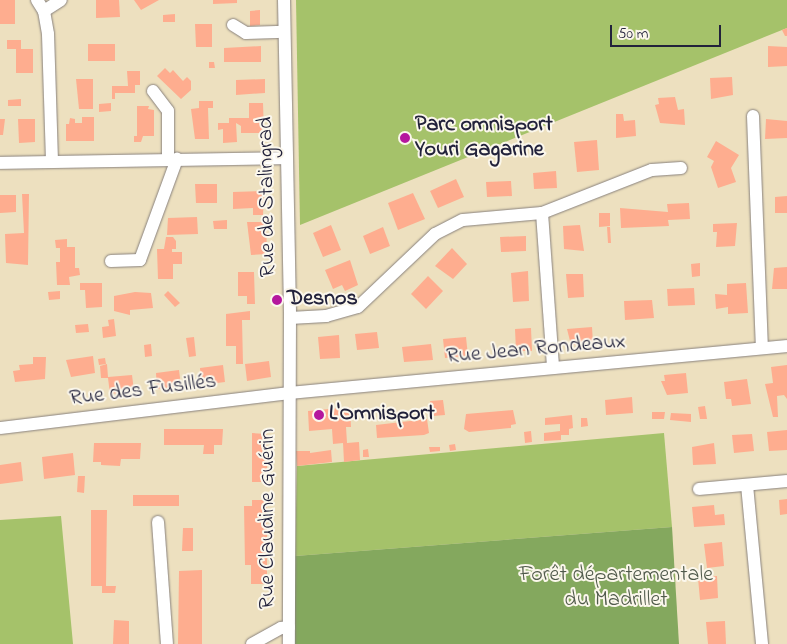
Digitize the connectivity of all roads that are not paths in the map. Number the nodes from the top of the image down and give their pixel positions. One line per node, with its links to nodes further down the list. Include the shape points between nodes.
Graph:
1 (62, 0): 3 (street)
2 (284, 0): 5 (street, Rue de Stalingrad)
3 (41, 5): 10 (street, via 48,34)
4 (233, 25): 5 (street, via 246,33)
5 (284, 32): 8 (street, Rue de Stalingrad)
6 (152, 91): 9 (street, via 168,111)
7 (753, 116): 17 (street)
8 (287, 158): 9 (street); 15 (street, Rue de Stalingrad)
9 (173, 160): 10 (street); 14 (street, via 140,260)
10 (52, 161): 11 (street)
11 (0, 163)
12 (681, 168): 13 (street, via 652,170)
13 (542, 213): 15 (street, via 463,220 436,234 358,307 326,316); 18 (street)
14 (112, 261)
15 (290, 318): 19 (street, Rue de Stalingrad)
16 (787, 346): 17 (street, Rue Jean Rondeaux)
17 (762, 348): 18 (street, Rue Jean Rondeaux)
18 (553, 368): 19 (street, Rue Jean Rondeaux)
19 (290, 393): 20 (street, Rue des Fusillés); 25 (street, Rue Claudine Guérin)
20 (0, 428)
21 (787, 481): 22 (street)
22 (747, 485): 23 (street); 29 (street)
23 (698, 489)
24 (158, 522): 26 (street)
25 (289, 627): 27 (street); 28 (street, Rue Claudine Guérin)
26 (167, 644)
27 (252, 644)
28 (289, 644)
29 (762, 644)

